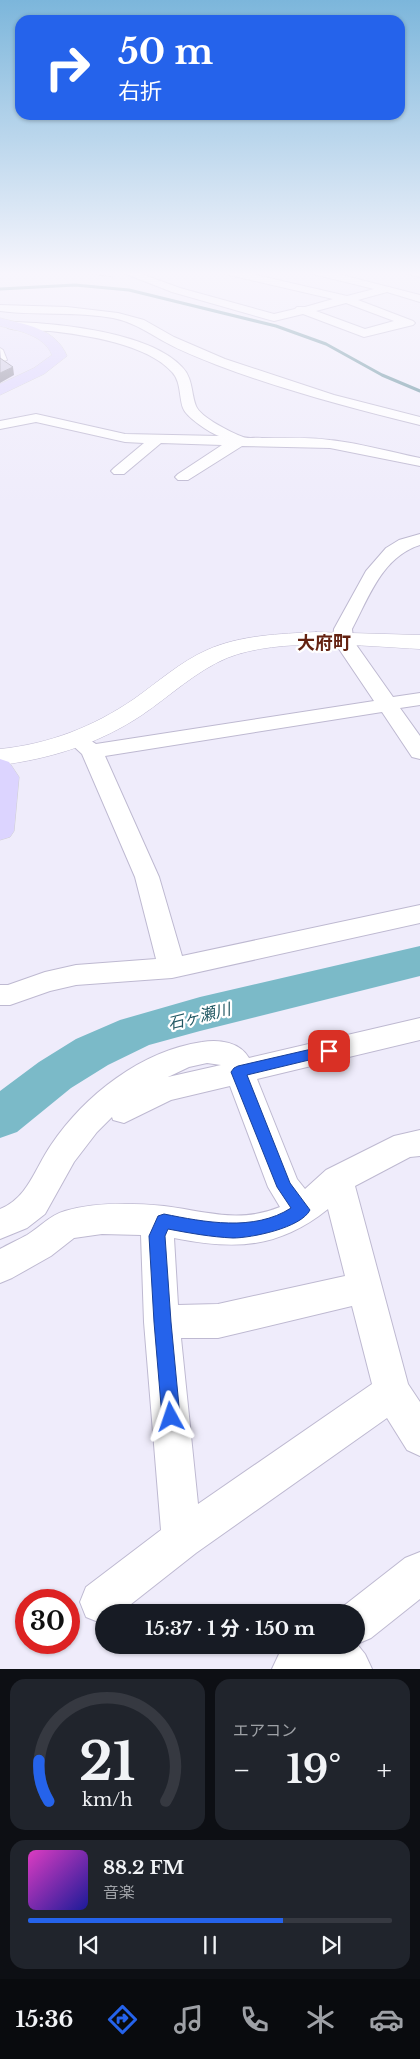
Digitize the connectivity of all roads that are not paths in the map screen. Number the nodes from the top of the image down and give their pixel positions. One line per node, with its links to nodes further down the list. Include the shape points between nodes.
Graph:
1 (0, 350): 5 (lane, via 5,359)
2 (58, 350): 6 (main road, via 60,356)
3 (143, 350): 10 (street, via 177,369 183,377 193,412 216,430)
4 (193, 350): 7 (street, via 330,398)
5 (0, 360)
6 (0, 390)
7 (420, 421)
8 (0, 425): 9 (street, via 36,418 125,438)
9 (158, 439): 10 (street); 12 (street)
10 (239, 442): 11 (street, via 330,444); 13 (street)
11 (420, 462)
12 (119, 471)
13 (183, 477)
14 (420, 539): 15 (street, via 397,547 384,558 343,630)
15 (343, 638): 16 (street); 18 (street); 19 (street, via 271,641 214,655)
16 (420, 642)
17 (420, 699): 18 (street)
18 (386, 705): 19 (street); 20 (street)
19 (84, 745): 21 (street); 25 (street, via 147,877)
20 (420, 752)
21 (0, 757)
22 (0, 767): 23 (main road, via 6,777)
23 (0, 831)
24 (420, 914): 25 (street)
25 (172, 968): 26 (street, via 76,975 10,995)
26 (0, 995)
27 (420, 1029): 28 (street)
28 (238, 1072): 29 (street, via 164,1090); 32 (street, via 284,1187); 34 (street, via 234,1058 229,1055 204,1052 137,1078 112,1098 78,1134 51,1172 34,1204 21,1216)
29 (124, 1111)
30 (420, 1143): 31 (street, via 405,1145)
31 (338, 1180): 32 (street); 36 (street)
32 (302, 1210): 33 (street, via 287,1220 235,1231)
33 (164, 1221): 35 (street, via 102,1219 66,1226); 37 (street, via 157,1236)
34 (0, 1224)
35 (0, 1268)
36 (364, 1281): 37 (street, via 354,1290 218,1321); 38 (street)
37 (162, 1322): 40 (street)
38 (392, 1392): 39 (street); 40 (street)
39 (420, 1436)
40 (182, 1539): 42 (street)
41 (420, 1573): 43 (street)
42 (101, 1602)
43 (365, 1616)
44 (310, 1654): 46 (street)
45 (337, 1654): 47 (street)
46 (294, 1669)
47 (350, 1669)

